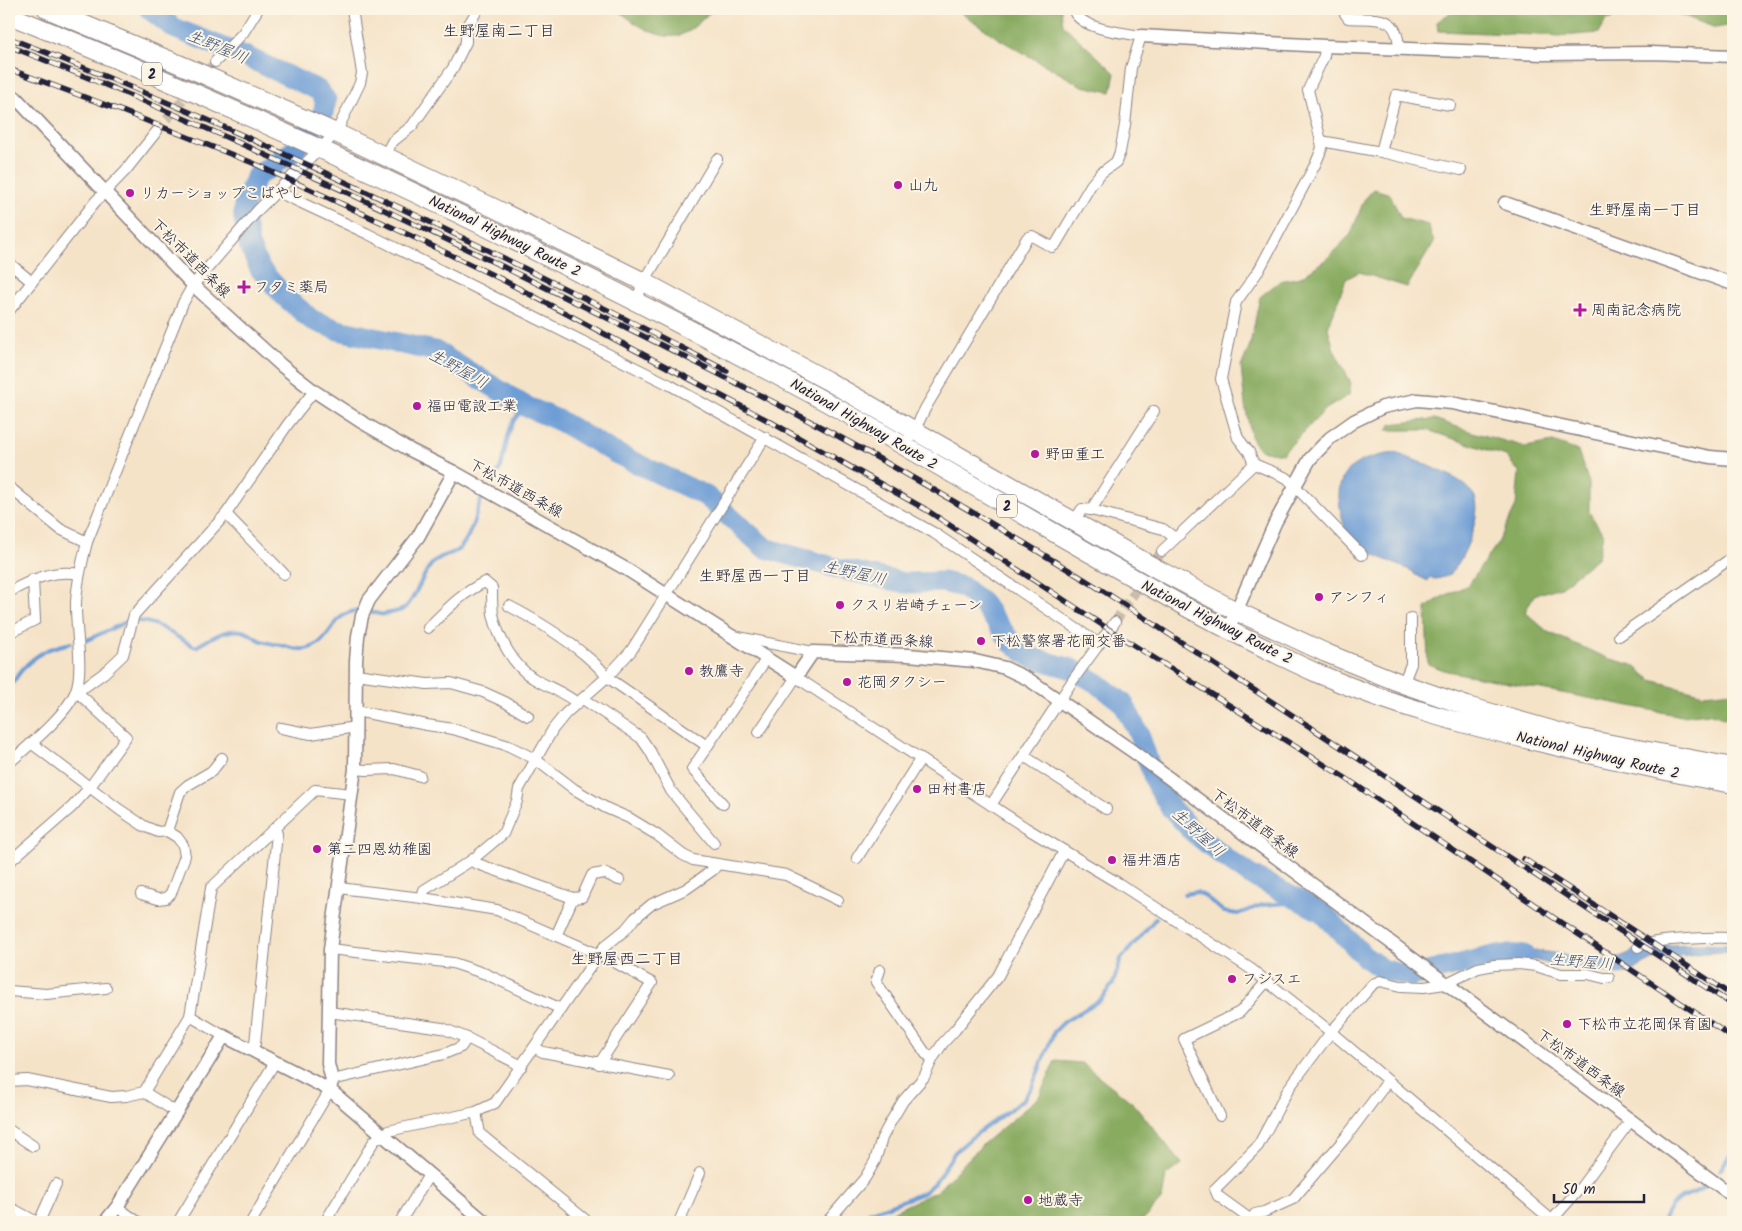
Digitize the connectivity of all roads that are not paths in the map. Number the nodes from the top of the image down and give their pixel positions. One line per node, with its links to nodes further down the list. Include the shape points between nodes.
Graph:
1 (46, 9): 16 (highway, National Highway Route 2 / 2)
2 (258, 9): 12 (street, via 243,33)
3 (352, 9): 16 (street, via 362,73 360,83)
4 (478, 9): 20 (street, via 466,29 466,42 453,68 412,126 392,142)
5 (1073, 9): 8 (street, via 1082,22)
6 (1342, 9): 10 (street, via 1348,18 1387,21 1396,28)
7 (9, 15): 18 (highway, National Highway Route 2 / 2)
8 (1141, 36): 9 (street); 35 (street, via 1131,68 1125,126 1116,162 1091,185 1056,244 1052,247 1032,236 1027,238)
9 (1325, 46): 10 (street); 17 (street, via 1324,56 1308,90)
10 (1399, 49): 11 (street)
11 (1733, 56)
12 (216, 62)
13 (9, 93): 23 (street, 下松市道西条線)
14 (1450, 105): 19 (street, via 1396,95)
15 (157, 131): 23 (street)
16 (330, 131): 18 (street); 20 (highway, National Highway Route 2 / 2)
17 (1321, 141): 19 (street); 39 (street, via 1322,148 1316,163 1259,270 1236,302 1221,379 1238,438)
18 (317, 146): 24 (street); 31 (highway, National Highway Route 2 / 2)
19 (1381, 152): 22 (street)
20 (384, 157): 28 (highway, National Highway Route 2 / 2)
21 (717, 159): 28 (street)
22 (1461, 170)
23 (105, 192): 27 (street); 30 (street, 下松市道西条線)
24 (278, 192): 30 (street, via 258,210); 36 (street, via 501,299 670,385)
25 (1505, 203): 29 (street)
26 (9, 263): 27 (street)
27 (32, 282): 32 (street)
28 (644, 282): 31 (street); 35 (highway, National Highway Route 2 / 2)
29 (1733, 284)
30 (194, 285): 33 (street, 下松市道西条線); 47 (street, via 183,303)
31 (636, 300): 37 (highway, National Highway Route 2 / 2)
32 (9, 311)
33 (314, 391): 40 (street, 下松市道西条線, via 385,436); 44 (street)
34 (1154, 412): 43 (street)
35 (914, 431): 37 (street); 45 (highway, National Highway Route 2 / 2)
36 (765, 438): 55 (street); 65 (street, via 934,533)
37 (904, 447): 61 (highway, National Highway Route 2 / 2)
38 (1733, 458): 41 (street, via 1710,457 1452,404 1417,400 1384,407 1354,421 1330,438 1310,459)
39 (1254, 464): 41 (street, via 1287,478); 46 (street)
40 (454, 472): 55 (street, 下松市道西条線); 68 (street, via 418,537 369,600 358,636)
41 (1295, 486): 49 (street); 57 (street)
42 (9, 487): 47 (street, via 60,529)
43 (1092, 510): 45 (street, via 1082,509); 46 (street, via 1162,528)
44 (226, 514): 52 (street); 72 (street, via 134,615 123,655 104,673)
45 (1074, 521): 57 (highway, National Highway Route 2 / 2)
46 (1175, 538): 48 (street)
47 (87, 542): 51 (street)
48 (1162, 551)
49 (1362, 555)
50 (1733, 557): 64 (street)
51 (79, 574): 53 (street, via 67,572); 72 (street, via 76,603 79,677)
52 (284, 574)
53 (33, 579): 54 (street); 62 (street, via 35,620)
54 (9, 592)
55 (667, 594): 63 (street, 下松市道西条線); 69 (street, via 631,651)
56 (509, 606): 69 (street, via 566,640)
57 (1236, 611): 61 (street); 71 (highway, National Highway Route 2 / 2)
58 (1411, 618): 71 (street, via 1411,664)
59 (1115, 622): 65 (street)
60 (428, 628): 74 (street, via 468,592 485,582 492,588 493,613 499,634 516,661 532,677)
61 (1228, 630): 90 (highway, National Highway Route 2 / 2, via 1320,674 1446,719 1578,752)
62 (9, 633)
63 (730, 635): 66 (street); 67 (street, 下松市道西条線)
64 (1619, 636)
65 (1099, 644): 73 (street)
66 (813, 652): 70 (street, 下松市道西条線); 73 (street, 下松市道西条線, via 975,661 1005,668)
67 (767, 658): 70 (street, 下松市道西条線); 81 (street)
68 (356, 674): 75 (street); 76 (street, via 427,684 451,683 482,692)
69 (607, 677): 74 (street); 81 (street)
70 (796, 677): 79 (street); 84 (street)
71 (1403, 684): 87 (highway, National Highway Route 2 / 2, via 1580,738)
72 (76, 691): 80 (street, via 69,703); 91 (street, via 126,737)
73 (1061, 700): 82 (street); 118 (street, 下松市道西条線)
74 (580, 701): 85 (street, via 553,729); 98 (street, via 641,738 671,791)
75 (356, 710): 77 (street); 85 (street, via 453,729 509,746)
76 (528, 716)
77 (356, 727): 78 (street, via 311,734); 88 (street)
78 (281, 728)
79 (759, 732)
80 (31, 743): 86 (street); 91 (street)
81 (707, 746): 93 (street, via 692,769)
82 (1024, 756): 94 (street); 95 (street)
83 (222, 758): 97 (street, via 212,770 180,792)
84 (921, 758): 94 (street); 100 (street)
85 (535, 760): 101 (street, via 519,789 518,801 503,834); 103 (street, via 574,789 636,822 683,855)
86 (9, 763)
87 (1733, 767)
88 (355, 769): 89 (street, via 394,769); 92 (street)
89 (420, 776)
90 (1733, 784)
91 (90, 787): 97 (street, via 144,826 158,832); 102 (street)
92 (352, 794): 96 (street, via 315,790); 105 (street)
93 (723, 804)
94 (991, 805): 99 (street)
95 (1106, 809)
96 (275, 828): 123 (street, via 210,888); 128 (street, via 277,834 255,1043)
97 (167, 831): 106 (street, via 183,845 185,856 171,893 158,899)
98 (714, 843)
99 (1064, 851): 117 (street); 129 (street, via 998,976)
100 (857, 858)
101 (472, 860): 107 (street, via 424,890); 108 (street)
102 (9, 862)
103 (718, 864): 109 (street, via 786,875); 114 (street, via 686,889 652,904)
104 (619, 880): 108 (street, via 604,872 592,875 582,897)
105 (339, 888): 107 (street); 113 (street)
106 (141, 894)
107 (422, 898): 110 (street, via 497,910)
108 (573, 898): 110 (street)
109 (838, 900)
110 (556, 936): 114 (street)
111 (1733, 938): 112 (street, via 1656,942)
112 (1638, 947)
113 (330, 949): 121 (street, via 453,963 486,974); 122 (street)
114 (598, 955): 121 (street); 131 (street, via 652,983)
115 (880, 970): 129 (street, via 876,982 926,1054)
116 (1609, 978): 118 (street, via 1561,974 1519,964 1478,968)
117 (1267, 981): 124 (street); 140 (street, via 1240,1012 1184,1038)
118 (1442, 981): 124 (street, via 1424,987 1380,981 1373,984); 141 (street, 下松市道西条線)
119 (106, 988): 120 (street, via 46,994)
120 (9, 991)
121 (561, 1009): 127 (street)
122 (329, 1012): 126 (street, via 442,1028); 136 (street)
123 (190, 1016): 125 (street); 137 (street)
124 (1331, 1032): 135 (street); 151 (street, via 1289,1088 1258,1146 1215,1189 1218,1196)
125 (224, 1036): 128 (street); 138 (street)
126 (467, 1038): 132 (street); 136 (street, via 461,1047 444,1054)
127 (534, 1048): 131 (street); 132 (street)
128 (251, 1050): 130 (street)
129 (933, 1058): 163 (street, via 924,1077 890,1122 875,1161)
130 (275, 1062): 136 (street); 156 (street)
131 (599, 1064): 133 (street)
132 (522, 1066): 139 (street, via 495,1103)
133 (669, 1076)
134 (9, 1081): 137 (street, via 27,1080 111,1097)
135 (1388, 1081): 151 (street, via 1294,1200 1255,1214); 152 (street)
136 (331, 1085): 143 (street); 157 (street)
137 (144, 1092): 138 (street)
138 (176, 1112): 150 (street)
139 (476, 1112): 143 (street); 161 (street, via 480,1134)
140 (1220, 1116)
141 (1632, 1120): 148 (street, 下松市道西条線); 152 (street)
142 (9, 1130): 144 (street)
143 (381, 1134): 146 (street); 158 (street)
144 (33, 1146)
145 (700, 1173): 162 (street)
146 (429, 1175): 159 (street); 160 (street)
147 (56, 1184): 153 (street)
148 (1733, 1196)
149 (9, 1207): 153 (street)
150 (117, 1207): 154 (street); 155 (street)
151 (1256, 1221)
152 (1553, 1221)
153 (38, 1222)
154 (104, 1222)
155 (138, 1222)
156 (178, 1222)
157 (251, 1222)
158 (325, 1222)
159 (400, 1222)
160 (485, 1222)
161 (588, 1222)
162 (679, 1222)
163 (827, 1222)

